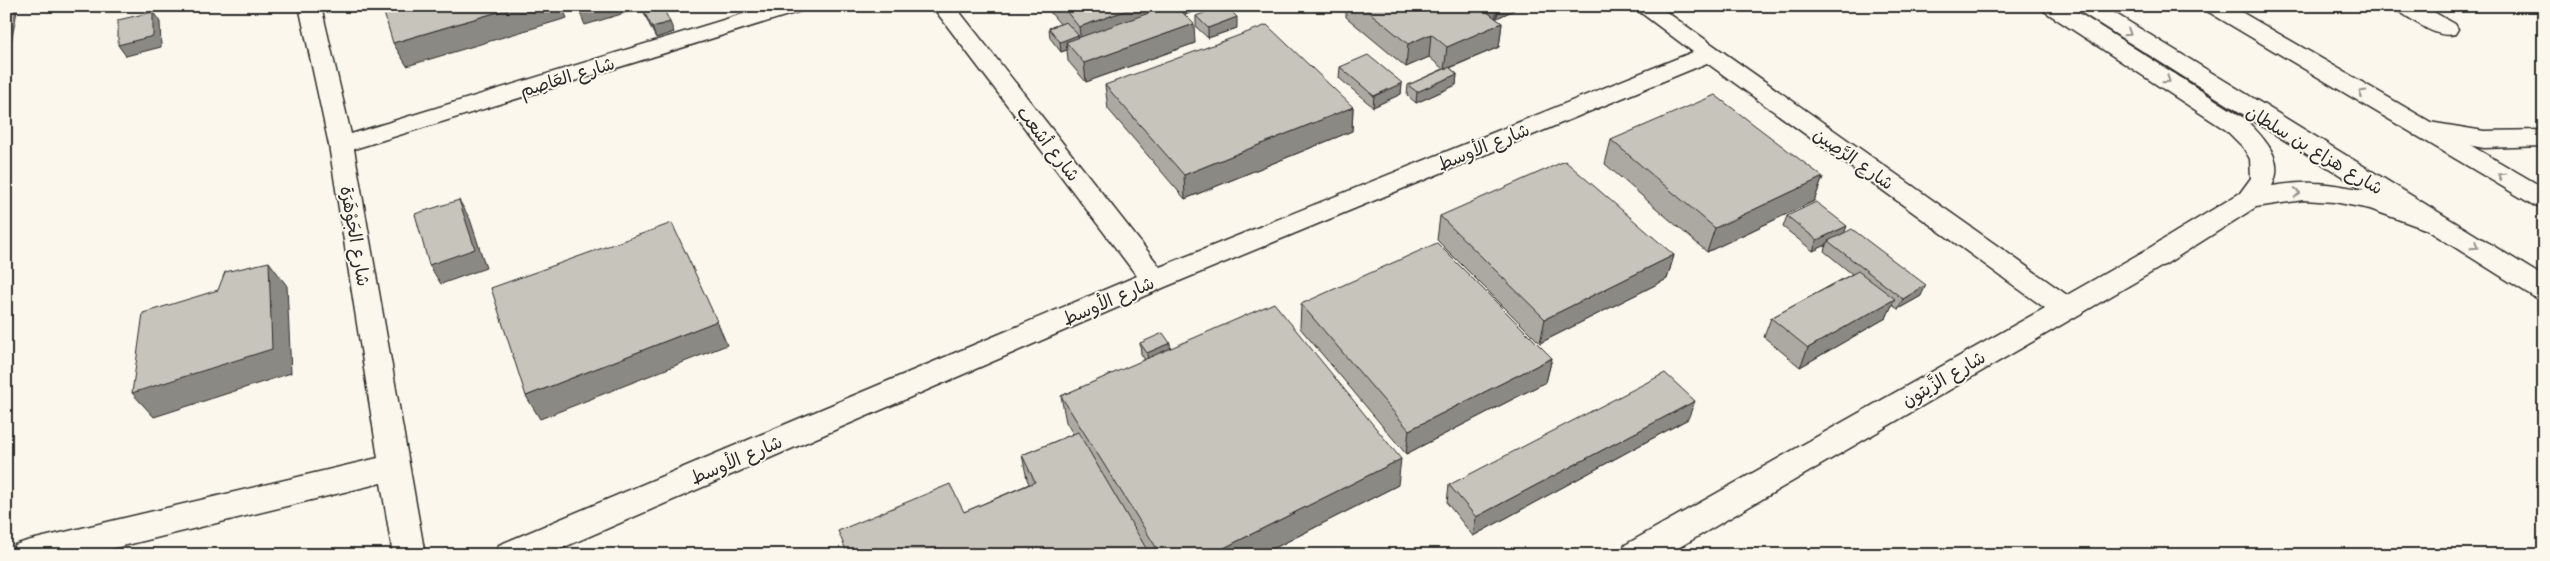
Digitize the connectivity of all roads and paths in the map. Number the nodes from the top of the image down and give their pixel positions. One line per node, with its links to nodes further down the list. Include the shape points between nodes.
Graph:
1 (310, 6): 13 (street, شارع الجَوْهَرَة)
2 (793, 6): 13 (street, شارع العَاصِم)
3 (943, 6): 17 (street, شارع أشعب)
4 (1643, 6): 10 (street, شارع الرَّصِين)
5 (2052, 6): 14 (street, شارع الزَّيتون, one-way to 14, via 2228,119 2252,140 2262,157 2266,173 2261,188)
6 (2088, 6): 16 (street, شارع هزاع بن سلطان, one-way to 16, via 2214,88)
7 (2215, 6): 11 (street, one-way to 7)
8 (2406, 6): 9 (street)
9 (2447, 29)
10 (1709, 54): 17 (street, شارع الأوسط); 19 (street, شارع الرَّصِين)
11 (2424, 129): 12 (street, via 2490,141); 15 (street, one-way to 11)
12 (2544, 138)
13 (341, 145): 20 (street, شارع الجَوْهَرَة)
14 (2249, 199): 16 (street, شارع الزَّيتون, one-way to 16, via 2289,193 2330,193 2365,199 2410,213); 19 (street, شارع الزَّيتون, via 2156,257)
15 (2544, 200)
16 (2454, 233): 18 (street, شارع هزاع بن سلطان, one-way to 18)
17 (1155, 280): 23 (street, شارع الأوسط)
18 (2544, 290)
19 (2065, 308): 24 (street, شارع الزَّيتون)
20 (395, 467): 21 (street); 22 (street, شارع الجَوْهَرَة)
21 (27, 555)
22 (409, 555)
23 (511, 555)
24 (1637, 555)

